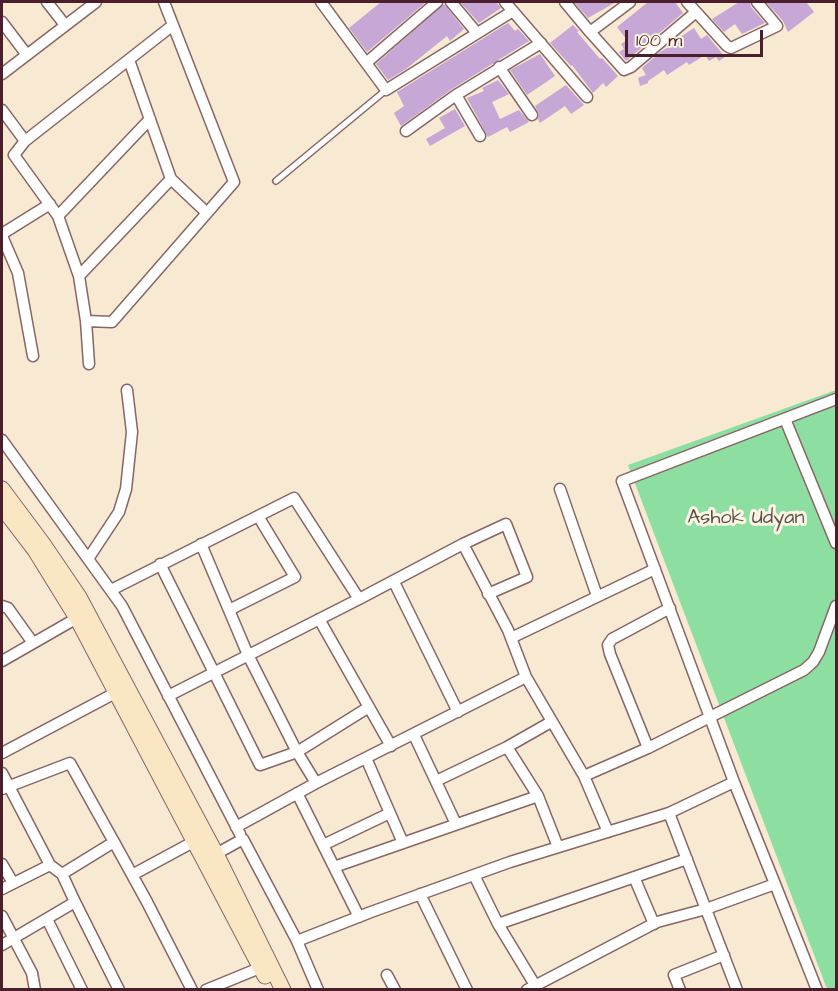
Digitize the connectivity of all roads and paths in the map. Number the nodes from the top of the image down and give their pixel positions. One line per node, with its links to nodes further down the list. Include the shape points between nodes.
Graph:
1 (47, 2): 15 (street)
2 (96, 2): 15 (street)
3 (164, 2): 16 (street)
4 (436, 2): 22 (street)
5 (451, 2): 18 (street)
6 (505, 2): 12 (street)
7 (565, 2): 17 (street)
8 (630, 2): 17 (street)
9 (687, 2): 13 (street)
10 (757, 2): 13 (street, via 777,26 731,48)
11 (326, 3): 22 (street)
12 (513, 11): 18 (street); 19 (street)
13 (696, 12): 17 (street, via 624,70)
14 (2, 22): 20 (street)
15 (65, 25): 20 (street)
16 (173, 25): 21 (street); 37 (street, via 234,182)
17 (590, 32)
18 (477, 33): 25 (street)
19 (541, 43): 23 (street); 27 (street)
20 (27, 55): 24 (street)
21 (129, 60): 30 (street); 33 (street)
22 (366, 63): 25 (street)
23 (499, 67): 26 (street); 29 (street)
24 (2, 74)
25 (386, 90): 35 (lane)
26 (456, 95): 31 (street); 32 (street)
27 (587, 97)
28 (2, 110): 33 (street)
29 (532, 115)
30 (150, 119): 34 (street); 38 (street)
31 (406, 131)
32 (480, 136)
33 (25, 141): 36 (street, via 14,155)
34 (171, 179): 37 (street); 40 (street)
35 (276, 181)
36 (50, 204): 38 (street); 39 (street)
37 (207, 213): 41 (street, via 112,322)
38 (58, 216): 40 (street)
39 (2, 235): 42 (street, via 18,273)
40 (79, 276): 41 (street)
41 (86, 321): 43 (street)
42 (33, 356)
43 (89, 364)
44 (128, 390): 55 (street, via 132,432 126,489 119,512)
45 (837, 399): 46 (street)
46 (785, 418): 52 (street); 57 (street, via 622,481)
47 (2, 440): 55 (street)
48 (2, 489): 107 (main road, via 79,597)
49 (560, 489): 61 (street)
50 (2, 507): 67 (main road, via 35,550)
51 (258, 516): 53 (street); 62 (street, via 294,498); 66 (street, via 295,577)
52 (837, 543)
53 (201, 544): 56 (street); 66 (street)
54 (463, 544): 58 (street); 60 (street); 60 (street, via 506,524 527,577)
55 (88, 559): 59 (street)
56 (160, 564): 59 (street); 73 (street)
57 (655, 569): 61 (street); 65 (street)
58 (394, 582): 62 (street); 78 (street)
59 (111, 590): 76 (street)
60 (488, 594): 69 (street)
61 (597, 596): 69 (street)
62 (359, 599): 68 (street)
63 (2, 606): 70 (street, via 8,608)
64 (837, 606): 79 (street, via 819,652 804,670)
65 (670, 608): 79 (street); 84 (street, via 612,639 608,645)
66 (230, 610): 71 (street)
67 (77, 618): 70 (street); 75 (main road)
68 (319, 619): 71 (street); 77 (street)
69 (511, 638): 74 (street)
70 (33, 643): 72 (street)
71 (248, 655): 73 (street); 85 (street)
72 (2, 661)
73 (213, 673): 76 (street); 85 (street, via 260,765)
74 (526, 677): 78 (street); 80 (street)
75 (117, 692): 86 (street); 102 (main road)
76 (168, 696): 99 (street)
77 (369, 707): 82 (street); 85 (street)
78 (458, 712): 81 (street)
79 (711, 717): 84 (street); 91 (street)
80 (551, 722): 83 (street); 89 (street)
81 (414, 735): 82 (street); 90 (street)
82 (391, 746): 87 (street)
83 (507, 747): 90 (street); 95 (street)
84 (648, 748): 89 (street)
85 (297, 752): 92 (street)
86 (2, 753)
87 (366, 758): 92 (street); 96 (street)
88 (2, 773): 93 (street)
89 (584, 776): 100 (street)
90 (436, 781): 98 (street)
91 (734, 782): 97 (street); 117 (street)
92 (316, 783): 94 (street)
93 (5, 788): 103 (street, via 70,763); 110 (street)
94 (297, 793): 99 (street); 105 (street)
95 (538, 796): 98 (street); 106 (street)
96 (390, 813): 104 (street); 105 (street)
97 (669, 813): 100 (street); 108 (street)
98 (456, 824): 104 (street)
99 (236, 827): 101 (street)
100 (608, 832): 106 (street)
101 (243, 839): 107 (street); 128 (street)
102 (195, 841): 113 (street); 131 (main road)
103 (114, 843): 112 (street); 113 (street)
104 (403, 843): 111 (street)
105 (323, 845): 111 (street)
106 (558, 847): 114 (street)
107 (216, 854): 131 (main road)
108 (687, 859): 115 (street); 121 (street)
109 (2, 864): 116 (street)
110 (50, 865): 112 (street); 116 (street)
111 (334, 867): 123 (street)
112 (62, 873): 120 (street)
113 (132, 875): 137 (street)
114 (474, 875): 119 (street); 125 (street)
115 (634, 877): 125 (street); 126 (street)
116 (13, 883): 118 (street)
117 (776, 884): 121 (street); 146 (street)
118 (2, 889)
119 (420, 894): 123 (street); 143 (street)
120 (75, 902): 124 (street); 136 (street)
121 (706, 909): 126 (street); 130 (street)
122 (2, 916): 127 (street)
123 (359, 917): 128 (street)
124 (47, 919): 127 (street); 135 (street)
125 (498, 924): 133 (street)
126 (654, 924): 133 (street)
127 (14, 939): 129 (street); 134 (street, via 32,973)
128 (297, 941): 141 (street)
129 (2, 945)
130 (724, 955): 144 (street, via 674,975); 145 (street)
131 (265, 965): 138 (street); 139 (main road); 140 (main road)
132 (387, 975): 142 (street)
133 (534, 988)
134 (36, 990)
135 (82, 990)
136 (119, 990)
137 (192, 990)
138 (206, 990)
139 (272, 990)
140 (283, 990)
141 (318, 990)
142 (395, 990)
143 (467, 990)
144 (680, 990)
145 (737, 990)
146 (818, 990)

